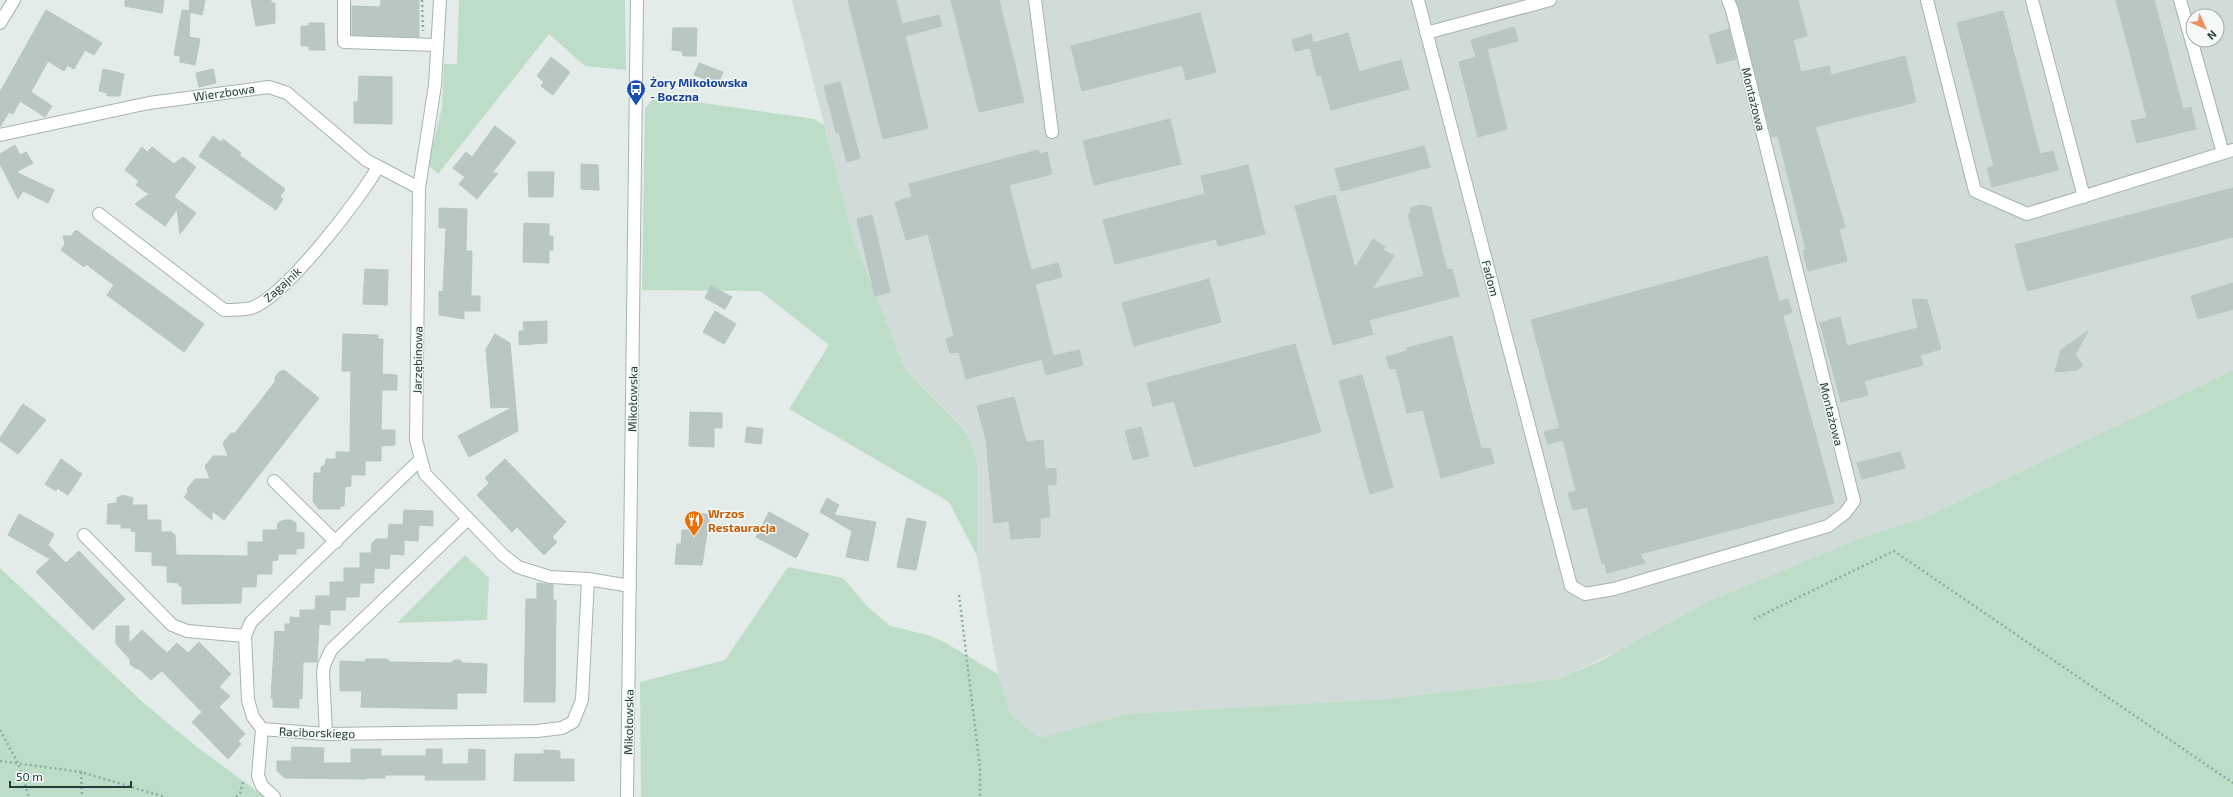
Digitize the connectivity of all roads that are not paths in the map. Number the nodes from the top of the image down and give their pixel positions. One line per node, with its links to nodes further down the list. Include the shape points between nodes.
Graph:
1 (14, 0): 12 (street)
2 (344, 0): 14 (street, via 344,42)
3 (440, 0): 14 (street, Jarzębinowa)
4 (637, 0): 29 (street, Mikołowska)
5 (1035, 0): 15 (street)
6 (1418, 0): 13 (street, Fadom)
7 (1550, 0): 13 (street)
8 (1728, 0): 27 (street, Montażowa, via 1854,501 1845,513 1828,526 1614,589 1585,594 1571,586)
9 (1927, 0): 20 (street, via 1975,191 2027,214)
10 (2032, 0): 20 (street)
11 (2180, 0): 17 (street)
12 (0, 23)
13 (1426, 33): 27 (street, Fadom)
14 (438, 45): 19 (street, Jarzębinowa, via 435,85)
15 (1052, 132)
16 (0, 136): 18 (street, Wierzbowa, via 149,103 269,87 287,93 330,131)
17 (2228, 151): 20 (street)
18 (378, 167): 19 (street, Wierzbowa); 21 (street, Zagajnik, via 365,189 302,267 266,300 251,308 224,310)
19 (419, 188): 22 (street, Jarzębinowa, via 416,440)
20 (2084, 196)
21 (99, 214)
22 (421, 459): 24 (street, Jarzębinowa, via 425,474); 26 (street)
23 (274, 481): 26 (street)
24 (468, 519): 28 (street, Jarzębinowa, via 518,567 550,577); 32 (street, via 331,650 324,665)
25 (84, 535): 30 (street, via 172,625 187,631)
26 (336, 542): 30 (street, via 252,622)
27 (1563, 556)
28 (588, 579): 29 (street, Jarzębinowa); 32 (street, Raciborskiego, via 582,700 573,722 562,728 536,731)
29 (630, 586): 34 (street, Mikołowska)
30 (245, 636): 31 (street, Raciborskiego, via 248,700 253,717)
31 (262, 729): 32 (street, Raciborskiego); 33 (street, via 258,776 262,786)
32 (326, 734)
33 (274, 797)
34 (627, 797)

